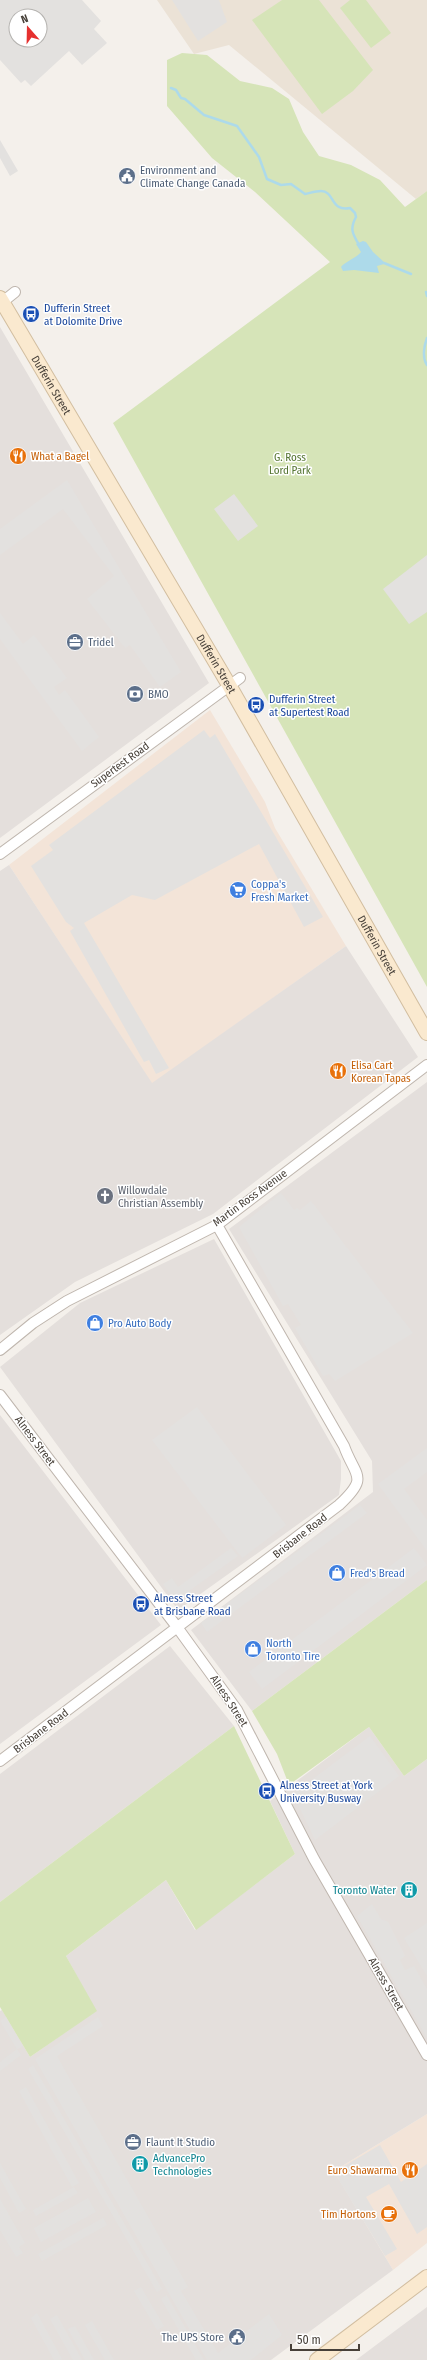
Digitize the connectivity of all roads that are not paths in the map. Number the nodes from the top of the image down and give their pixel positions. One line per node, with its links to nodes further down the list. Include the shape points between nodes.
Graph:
1 (15, 292): 2 (street)
2 (1, 302): 3 (main road, Dufferin Street)
3 (235, 682): 4 (street, Supertest Road); 5 (main road, Dufferin Street)
4 (0, 854)
5 (427, 1033)
6 (427, 1065): 7 (street, Martin Ross Avenue)
7 (217, 1225): 8 (street, Martin Ross Avenue, via 67,1301 33,1323); 10 (street, Brisbane Road, via 344,1446 357,1470 358,1482 339,1505)
8 (0, 1350)
9 (0, 1395): 10 (street, Alness Street)
10 (177, 1627): 11 (street, Brisbane Road); 12 (street, Alness Street, via 237,1710 317,1865)
11 (0, 1761)
12 (427, 2055)
13 (427, 2277): 14 (main road)
14 (317, 2360)

